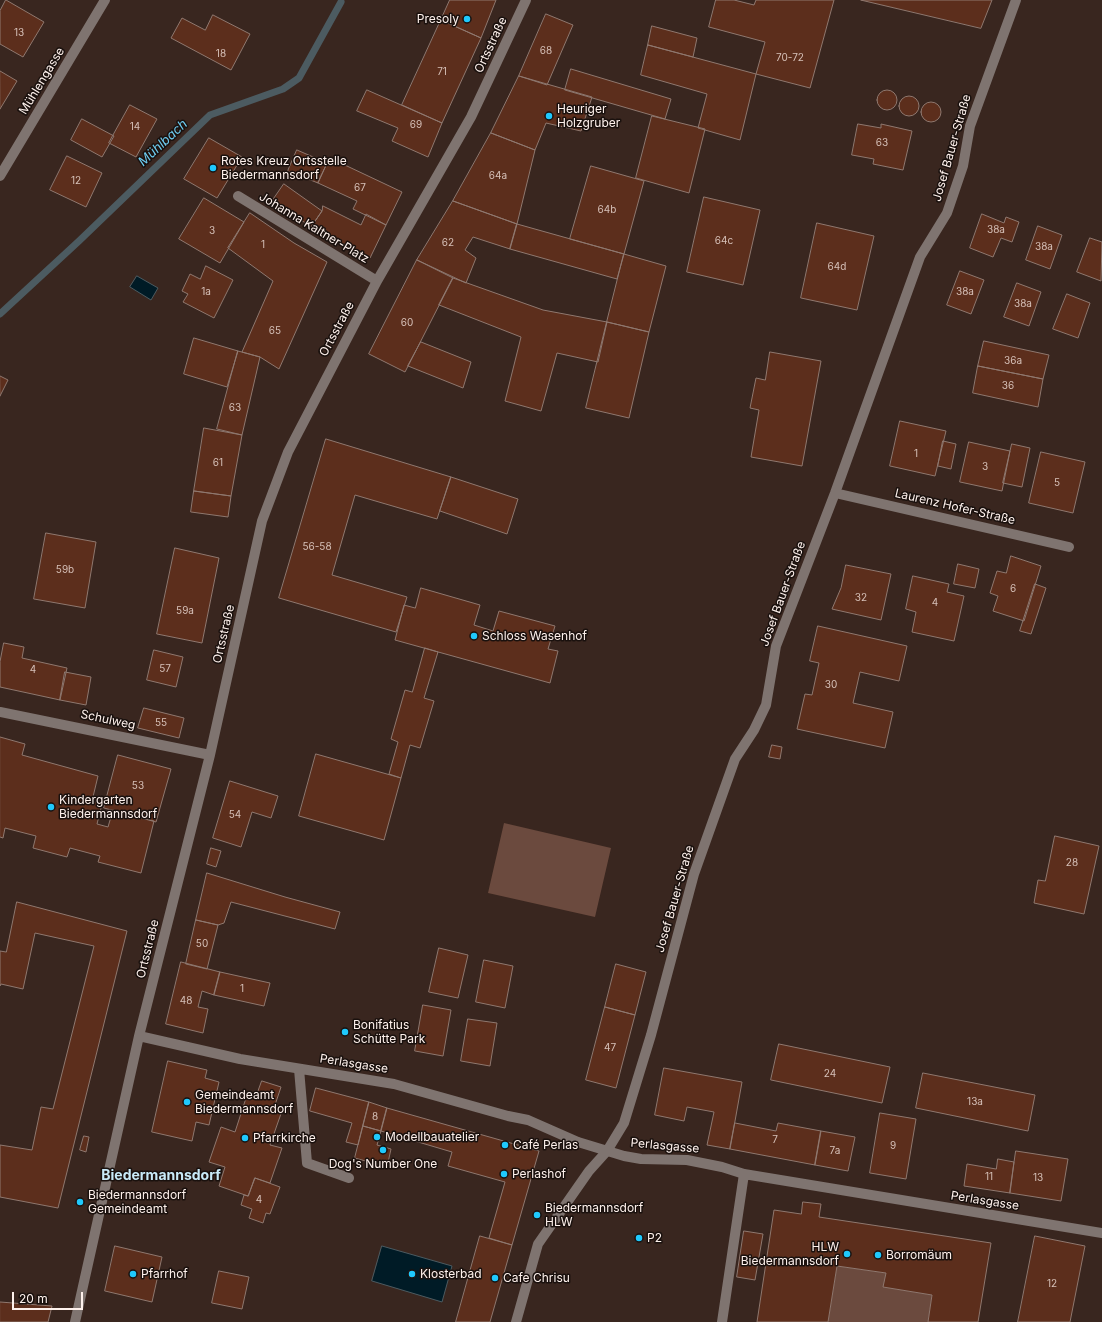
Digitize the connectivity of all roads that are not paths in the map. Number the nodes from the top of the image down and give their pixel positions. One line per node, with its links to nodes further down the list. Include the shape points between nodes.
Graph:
1 (105, 0): 4 (street, Mühlengasse)
2 (526, 0): 6 (street, Ortsstraße, via 471,117)
3 (1016, 0): 7 (street, Josef Bauer-Straße, via 970,126 963,166 947,213 920,257)
4 (0, 176)
5 (238, 196): 6 (street, Johanna Kaltner-Platz)
6 (377, 281): 10 (street, Ortsstraße, via 288,452 262,521)
7 (835, 493): 8 (street, Laurenz Hofer-Straße); 13 (street, Josef Bauer-Straße, via 776,646 766,705 736,759 694,874 651,1035 624,1123)
8 (1069, 547)
9 (0, 712): 10 (street, Schulweg)
10 (210, 755): 11 (street, Ortsstraße)
11 (139, 1036): 12 (street, Perlasgasse, via 240,1059); 17 (street, Ortsstraße)
12 (299, 1069): 13 (street, Perlasgasse, via 394,1084 528,1120 578,1142); 15 (street, via 307,1163)
13 (607, 1151): 14 (street, Perlasgasse, via 641,1159 687,1160); 18 (street, Josef Bauer-Straße, via 589,1171 538,1244)
14 (744, 1174): 16 (street, Perlasgasse); 19 (street)
15 (349, 1178)
16 (1102, 1233)
17 (75, 1322)
18 (516, 1322)
19 (722, 1322)

